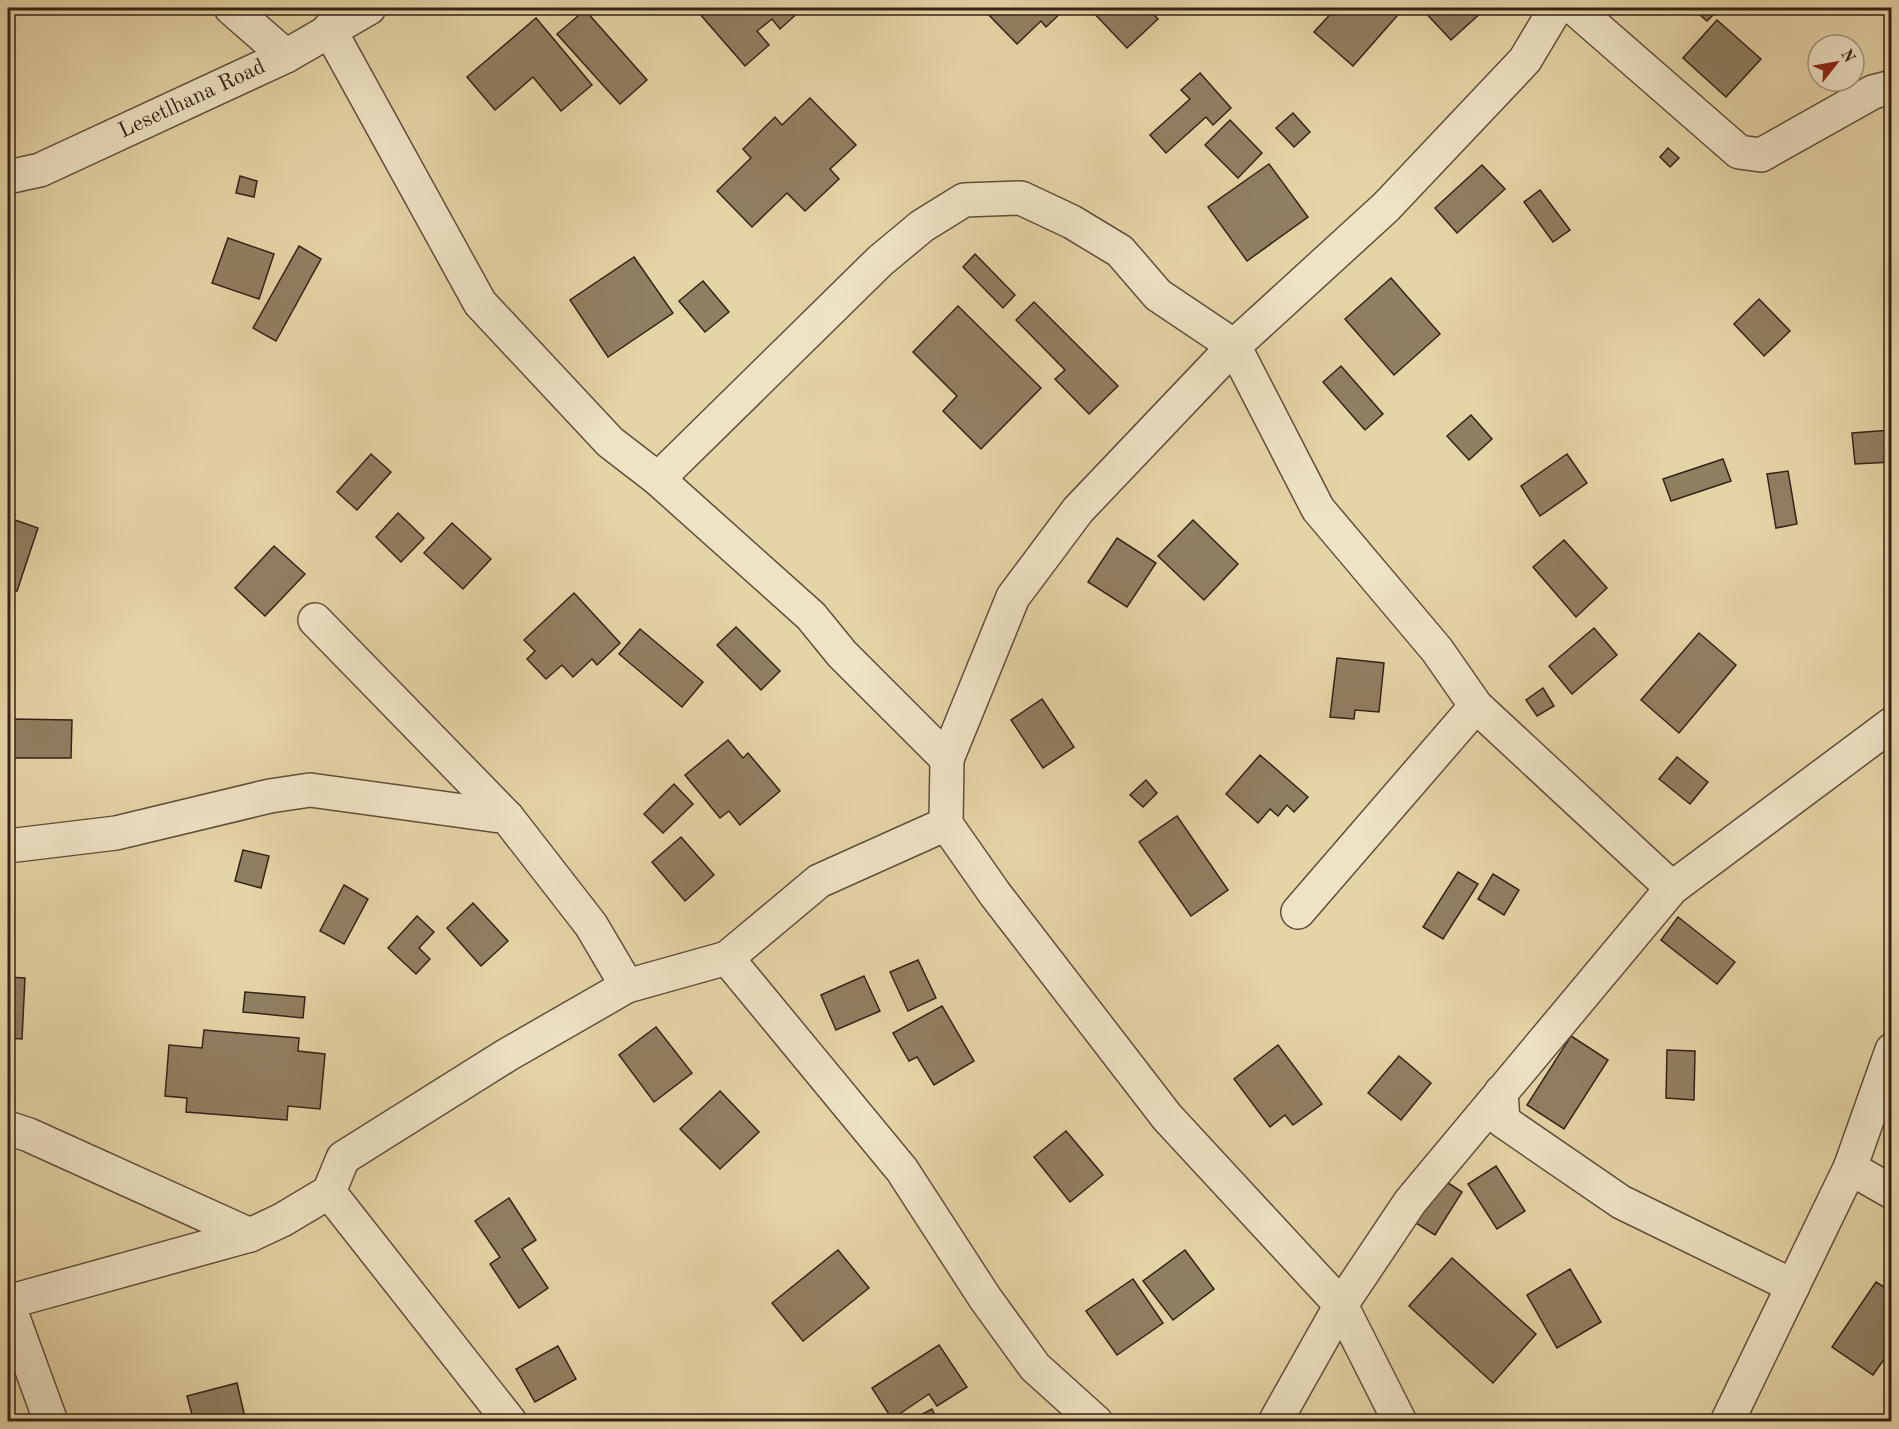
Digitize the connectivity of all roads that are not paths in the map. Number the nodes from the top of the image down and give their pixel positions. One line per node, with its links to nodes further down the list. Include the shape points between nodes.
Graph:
1 (231, 8): 6 (street)
2 (369, 8): 5 (street, Lesetlhana Road)
3 (1556, 8): 9 (street, via 1525,60 1394,198)
4 (1574, 8): 7 (street, via 1739,152 1761,155 1873,92)
5 (329, 29): 6 (street, Lesetlhana Road); 10 (street, via 480,303 610,442)
6 (286, 56): 8 (street, Lesetlhana Road, via 40,170)
7 (1892, 87)
8 (8, 177)
9 (1234, 346): 10 (street, via 1158,295 1120,251 1072,222 1021,198 964,200 922,226 880,261); 12 (street, via 1318,509 1437,650); 14 (street, via 1078,510 1013,597)
10 (658, 479): 14 (street, via 811,616 842,654)
11 (315, 620): 15 (street)
12 (1476, 706): 18 (street); 19 (street)
13 (1892, 724): 18 (street)
14 (947, 759): 16 (street)
15 (507, 817): 17 (street, via 310,790 116,833); 21 (street, via 591,925)
16 (946, 824): 20 (street, via 819,881); 31 (street, via 995,894 1167,1117)
17 (8, 846)
18 (1672, 888): 23 (street)
19 (1298, 912)
20 (727, 958): 21 (street); 34 (street, via 903,1170 985,1298 1035,1367)
21 (627, 986): 26 (street, via 507,1055 343,1158)
22 (1892, 1050): 25 (street)
23 (1501, 1092): 29 (street, via 1503,1121 1621,1202); 31 (street, via 1410,1202)
24 (8, 1128): 28 (street)
25 (1850, 1168): 27 (street); 29 (street)
26 (329, 1192): 28 (street); 33 (street)
27 (1892, 1192)
28 (250, 1235): 30 (street)
29 (1793, 1286): 37 (street)
30 (8, 1303): 32 (street)
31 (1341, 1305): 35 (street); 36 (street)
32 (51, 1422)
33 (510, 1422)
34 (1096, 1422)
35 (1275, 1422)
36 (1400, 1422)
37 (1727, 1422)

